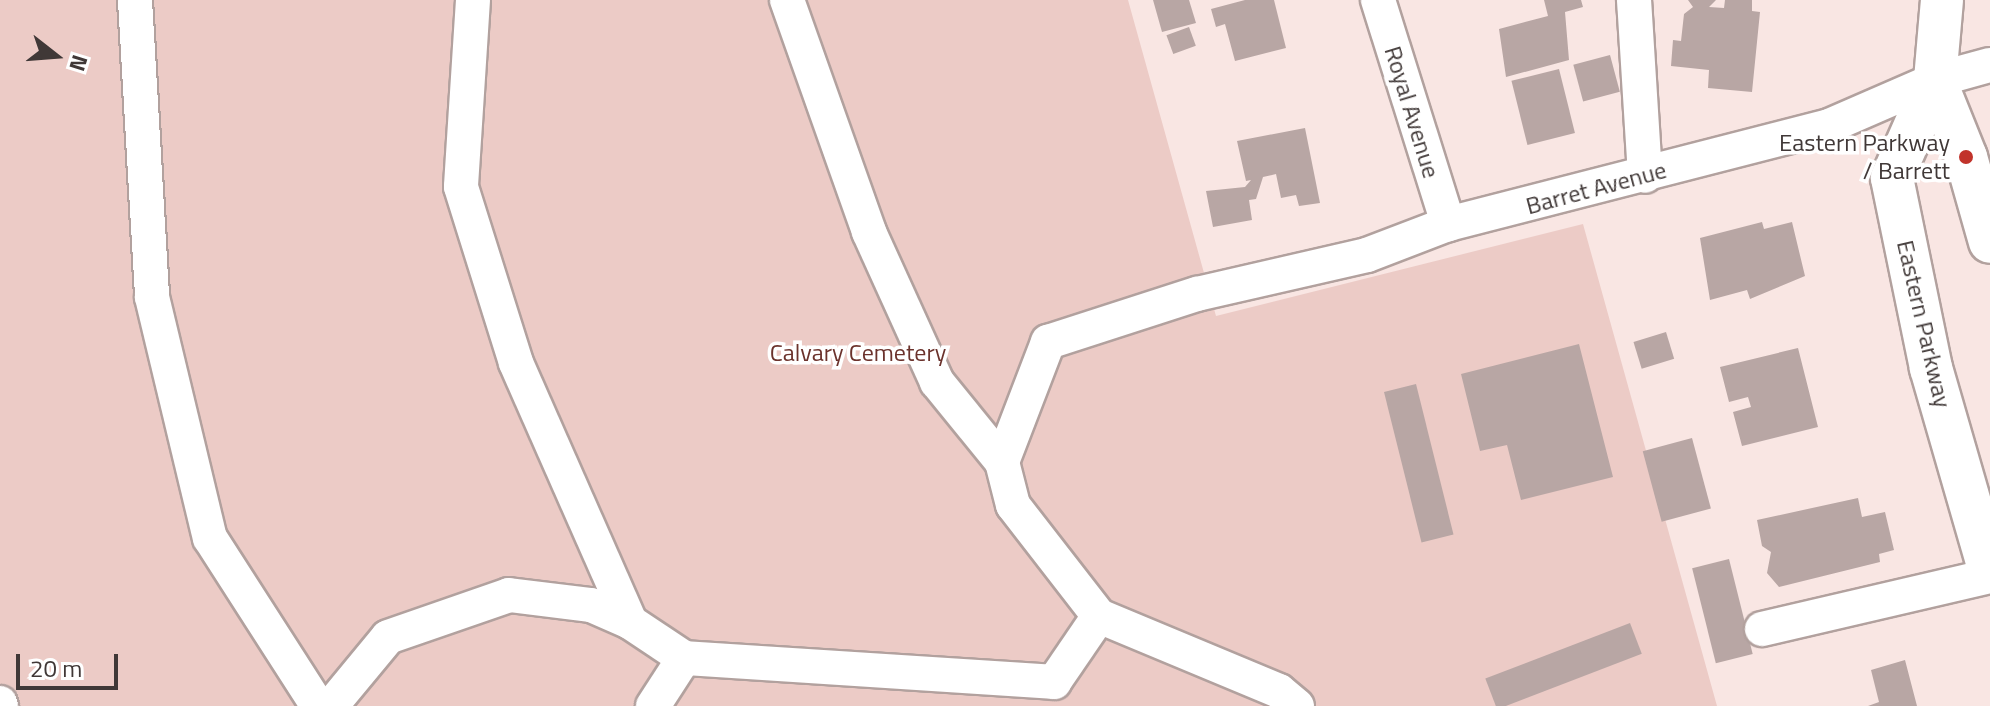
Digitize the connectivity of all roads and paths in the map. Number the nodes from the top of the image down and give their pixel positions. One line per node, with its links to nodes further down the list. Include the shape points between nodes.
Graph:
1 (135, 0): 19 (street, via 152,297 210,538)
2 (473, 0): 15 (street, via 461,187 516,363)
3 (787, 0): 12 (street, via 869,232 937,382)
4 (1378, 0): 10 (street, Royal Avenue)
5 (1634, 0): 9 (street)
6 (1942, 0): 8 (main road, Eastern Parkway)
7 (1990, 65): 8 (street, Barret Avenue)
8 (1935, 80): 9 (street, Barret Avenue, via 1829,126); 11 (main road, Eastern Parkway, via 1966,157); 13 (main road, Eastern Parkway, via 1892,178 1931,368)
9 (1645, 176): 10 (street, Barret Avenue)
10 (1448, 224): 12 (street, Barret Avenue, via 1367,255 1197,294 1048,342)
11 (1990, 242)
12 (1002, 462): 14 (street, via 1013,505)
13 (1990, 574): 16 (street)
14 (1099, 616): 17 (street, via 1054,682); 18 (street)
15 (630, 622): 17 (street); 20 (street, via 591,605 509,595 388,637)
16 (1762, 629)
17 (684, 658): 21 (street)
18 (1282, 701)
19 (318, 706)
20 (331, 706)
21 (653, 706)

